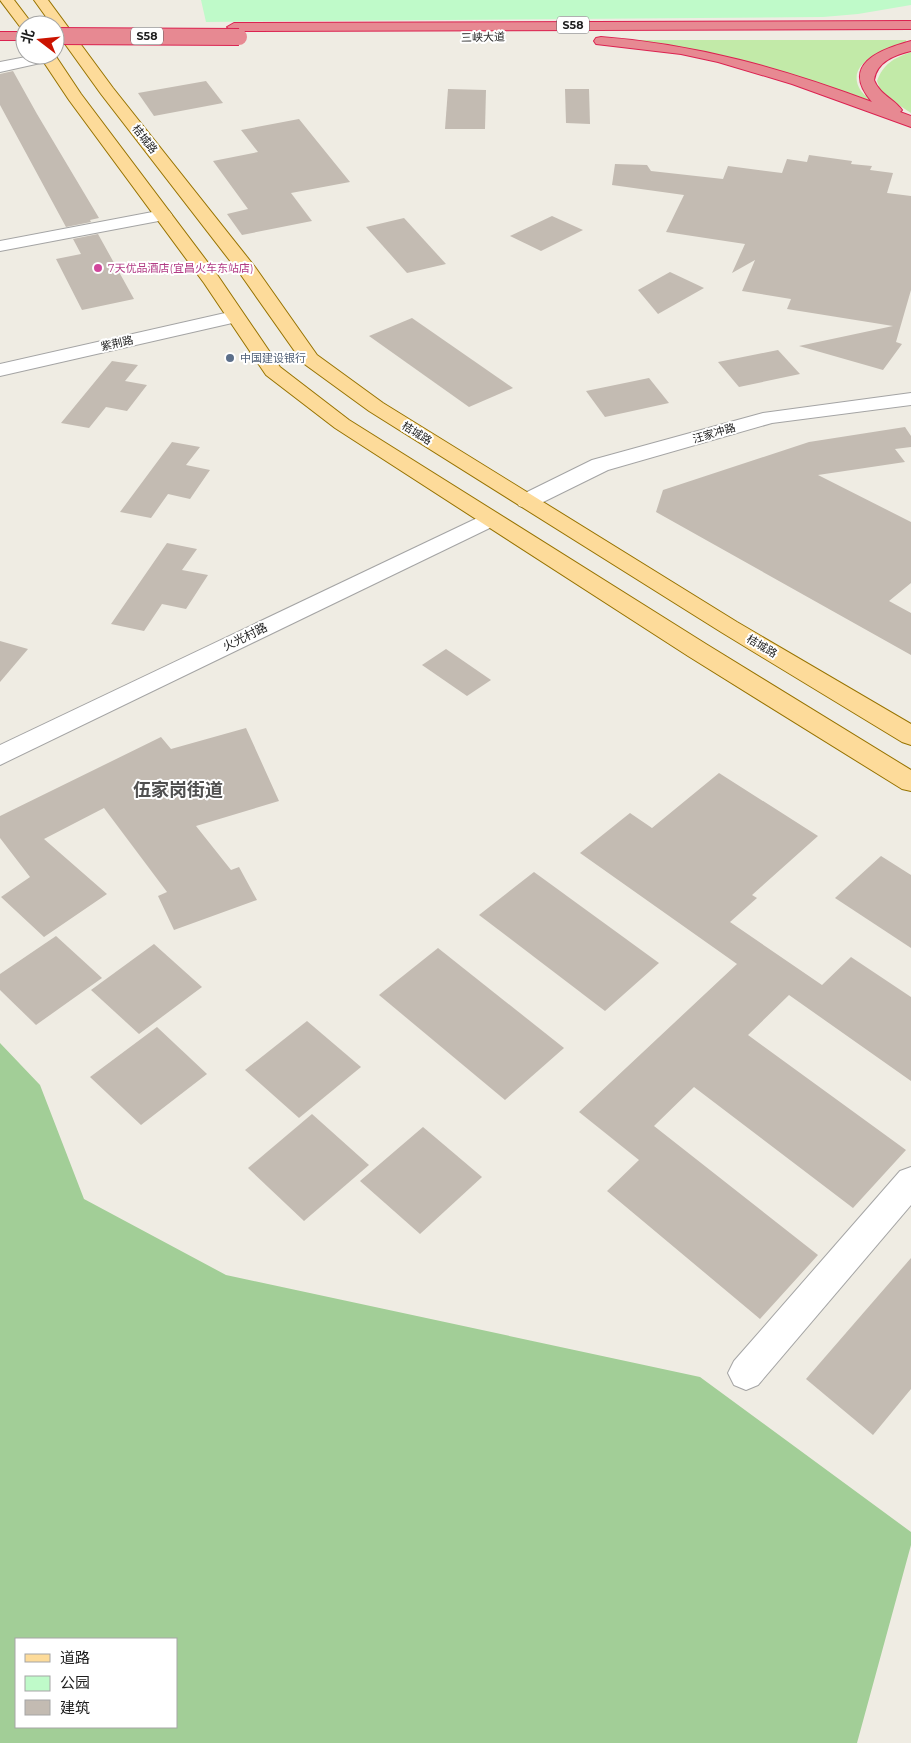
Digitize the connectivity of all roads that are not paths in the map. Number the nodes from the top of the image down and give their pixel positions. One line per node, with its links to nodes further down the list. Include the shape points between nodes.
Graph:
1 (7, 0): 4 (main road)
2 (41, 0): 27 (main road, 桔城路, via 107,91 248,271 310,359 376,407)
3 (911, 13): 7 (highway)
4 (17, 15)
5 (911, 25): 7 (highway, 三峡大道 / S58)
6 (15, 26): 8 (highway)
7 (816, 26): 10 (highway, 三峡大道 / S58)
8 (0, 27)
9 (65, 27): 10 (highway, 三峡大道 / S58)
10 (237, 32): 14 (highway, 三峡大道 / S58, bridge); 15 (highway, 三峡大道 / S58)
11 (911, 35): 15 (highway, 三峡大道 / S58)
12 (0, 36): 13 (highway)
13 (15, 36)
14 (65, 36)
15 (487, 38): 21 (highway, via 670,47 715,56 798,80)
16 (911, 46): 20 (highway, via 877,57 867,69 866,81 880,101)
17 (15, 64): 19 (street)
18 (54, 65): 22 (main road)
19 (0, 67)
20 (911, 118)
21 (911, 122)
22 (163, 215): 23 (street); 24 (main road)
23 (0, 246)
24 (234, 316): 25 (street, 紫荆路); 28 (main road, via 273,371 342,424)
25 (0, 370)
26 (911, 399): 27 (street, 汪家冲路, via 770,417 600,465)
27 (527, 501): 29 (main road, 桔城路)
28 (490, 519): 30 (street, 火光村路); 31 (main road)
29 (911, 736)
30 (0, 756)
31 (911, 782)
32 (911, 1181): 33 (street)
33 (746, 1373)

